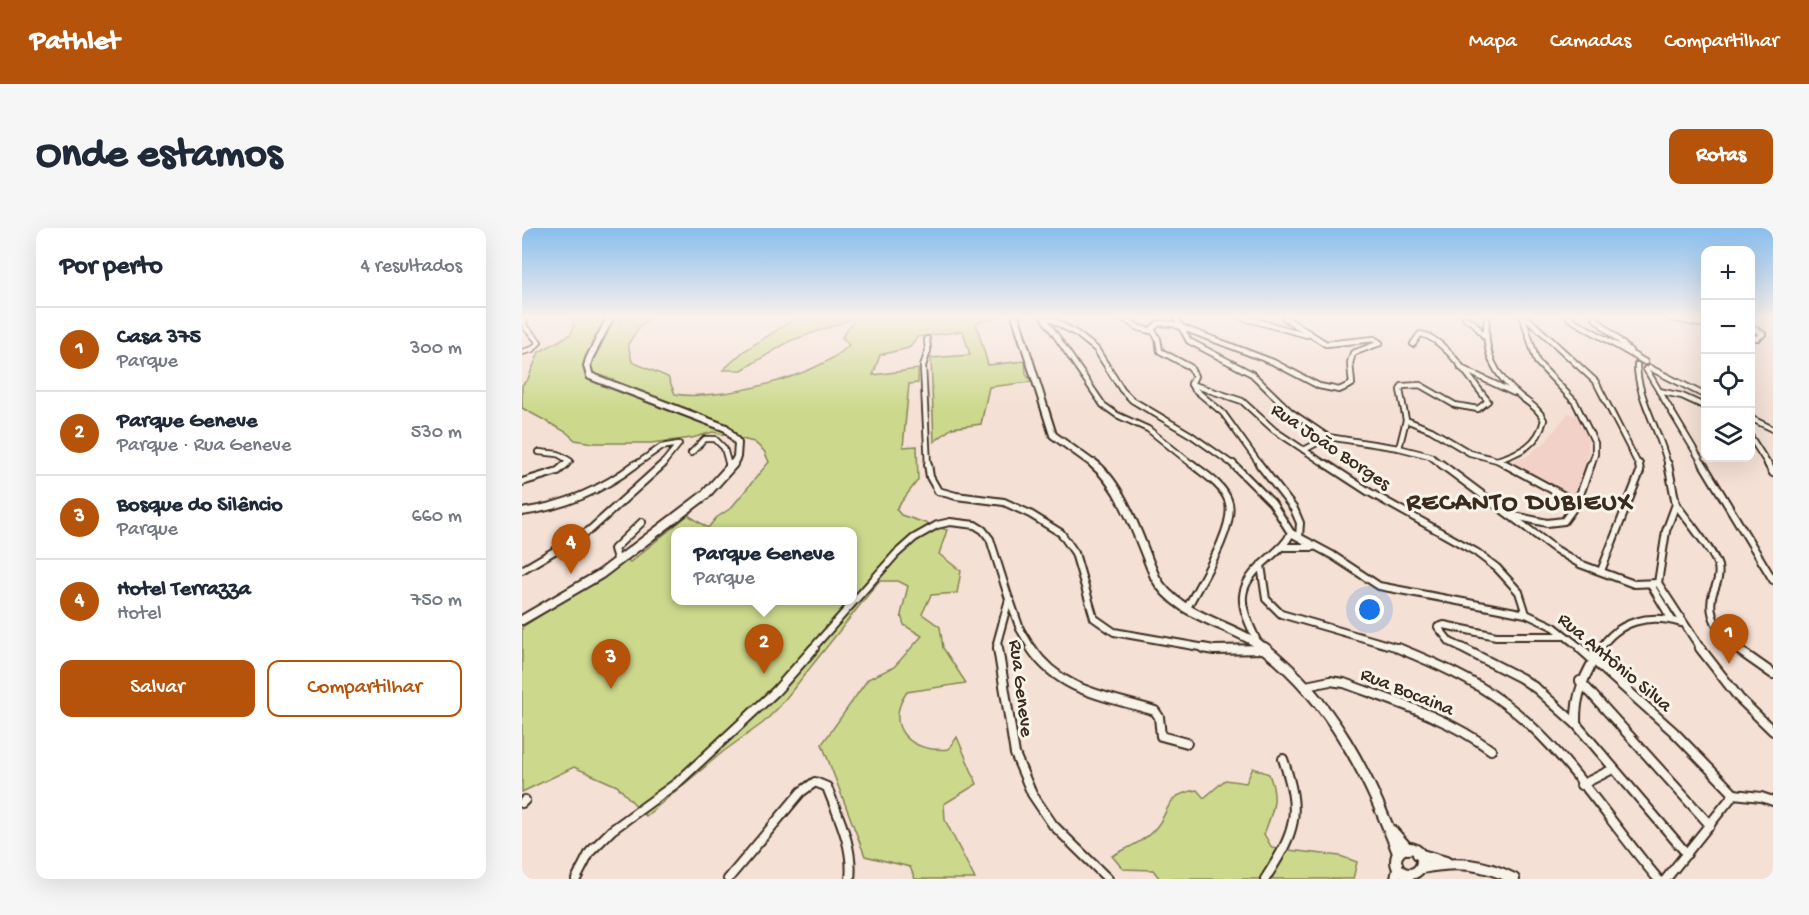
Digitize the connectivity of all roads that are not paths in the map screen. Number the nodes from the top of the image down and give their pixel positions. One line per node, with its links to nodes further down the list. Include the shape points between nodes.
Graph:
1 (595, 348): 35 (street, via 587,366 590,376 726,428 734,435 738,453)
2 (928, 348): 64 (street, via 923,366 926,449 930,477 938,490 1004,502 1061,533 1075,553 1094,618 1114,632 1214,650)
3 (1026, 348): 58 (street, via 1053,435 1106,475 1160,584)
4 (1067, 348): 58 (street, via 1103,405 1148,429 1226,494 1230,505 1225,529)
5 (1095, 348): 43 (street, via 1132,401 1193,437 1250,478)
6 (1161, 348): 20 (street, via 1162,354 1190,367 1194,375)
7 (1204, 348): 28 (street, via 1252,374 1291,412)
8 (1237, 348): 9 (street, via 1333,390 1344,390 1352,384 1353,353)
9 (1364, 348)
10 (1445, 348): 19 (street)
11 (1487, 348): 23 (street, via 1497,375)
12 (1532, 348): 38 (street, via 1537,362 1575,401 1595,443 1595,454)
13 (1562, 348): 50 (street, via 1596,382 1639,465 1640,472)
14 (1620, 348): 16 (street)
15 (1626, 348): 16 (street)
16 (1632, 354): 17 (street); 18 (street)
17 (1637, 364): 18 (street); 39 (street, via 1637,378 1670,468)
18 (1647, 366): 21 (street); 22 (street)
19 (1460, 367): 23 (street); 25 (street, via 1487,397 1487,403 1478,409 1465,408 1424,387 1407,384 1400,390)
20 (1191, 384): 31 (street, Rua João Borges, via 1242,401); 44 (street, via 1223,414 1294,509 1300,523)
21 (1659, 391): 24 (street); 51 (street)
22 (1701, 393)
23 (1520, 396): 34 (street, via 1542,414 1541,432 1523,451)
24 (1701, 406)
25 (1406, 420): 30 (street); 34 (street, via 1470,453)
26 (1755, 420): 27 (street)
27 (1773, 429)
28 (1328, 436): 30 (street); 31 (street)
29 (1755, 442): 36 (street)
30 (1399, 448): 41 (street, via 1437,460)
31 (1304, 450): 59 (street, Rua João Borges, via 1476,552 1519,592)
32 (539, 452): 37 (street, via 558,454 570,461 558,471)
33 (691, 453): 35 (street, via 705,440 715,439 728,454)
34 (1497, 460): 38 (street)
35 (729, 469): 47 (street, via 705,495)
36 (1773, 473)
37 (522, 482)
38 (1577, 503): 41 (street, via 1567,519 1557,522)
39 (1676, 504): 53 (street); 66 (street, via 1720,570 1711,608 1716,622 1747,660)
40 (522, 512): 49 (street, via 591,494 663,444 679,444 669,459 590,530)
41 (1507, 514): 50 (street, via 1555,549)
42 (642, 522): 47 (street, via 614,549)
43 (1292, 533): 44 (street, Rua Antônio Silva); 45 (street)
44 (1299, 537): 46 (street, Rua Antônio Silva)
45 (1284, 547): 46 (street, Rua Antônio Silva); 48 (street)
46 (1319, 549): 59 (street, Rua Antônio Silva, via 1379,586)
47 (618, 562): 60 (street)
48 (1261, 565): 64 (street, via 1240,595 1244,612); 75 (street, via 1264,597 1272,610 1389,644 1470,683 1516,713)
49 (522, 570)
50 (1601, 571): 52 (street)
51 (1773, 580)
52 (1634, 584): 53 (street); 54 (street)
53 (1655, 584): 54 (street); 62 (street)
54 (1656, 596): 61 (street)
55 (857, 599): 56 (street, via 914,538 950,522 983,530)
56 (1010, 599): 71 (street, via 1016,622 1049,671 1080,690 1155,711 1161,736); 88 (street, Rua Geneve, via 997,643 1015,754 1032,794 1053,825)
57 (851, 605): 85 (street, via 745,721 678,782 612,830 590,852)
58 (1188, 606): 64 (street)
59 (1526, 614): 63 (street, Rua Antônio Silva)
60 (522, 620)
61 (1672, 620): 62 (street); 65 (street, via 1621,627)
62 (1682, 623): 70 (street, via 1723,680)
63 (1565, 636): 65 (street, Rua Antônio Silva); 69 (street, via 1496,636 1438,627 1450,642 1537,689)
64 (1262, 646): 68 (street)
65 (1594, 659): 67 (street); 76 (street, Rua Antônio Silva, via 1674,732)
66 (1773, 674)
67 (1580, 681): 69 (street); 78 (street)
68 (1306, 686): 72 (street, Rua Bocaina, via 1344,682 1450,724); 81 (street, via 1335,724 1365,775)
69 (1576, 724): 74 (street)
70 (1773, 731)
71 (1187, 743)
72 (1491, 750)
73 (1283, 759): 89 (street, via 1297,810 1284,850)
74 (1613, 769): 75 (street); 80 (street)
75 (1581, 785): 92 (street)
76 (1734, 795): 77 (street); 78 (street)
77 (1773, 801)
78 (1710, 825): 80 (street)
79 (1418, 854): 81 (street); 82 (street); 83 (street)
80 (1687, 854): 93 (street)
81 (1401, 855): 84 (street, via 1401,869); 90 (street)
82 (1447, 862): 83 (street); 91 (street, via 1478,863)
83 (1422, 868): 84 (street)
84 (1409, 877)
85 (576, 879)
86 (728, 879): 87 (street, via 801,792 815,782 826,787 849,851)
87 (850, 879)
88 (1108, 879)
89 (1265, 879)
90 (1395, 879)
91 (1515, 879)
92 (1658, 879)
93 (1666, 879)

